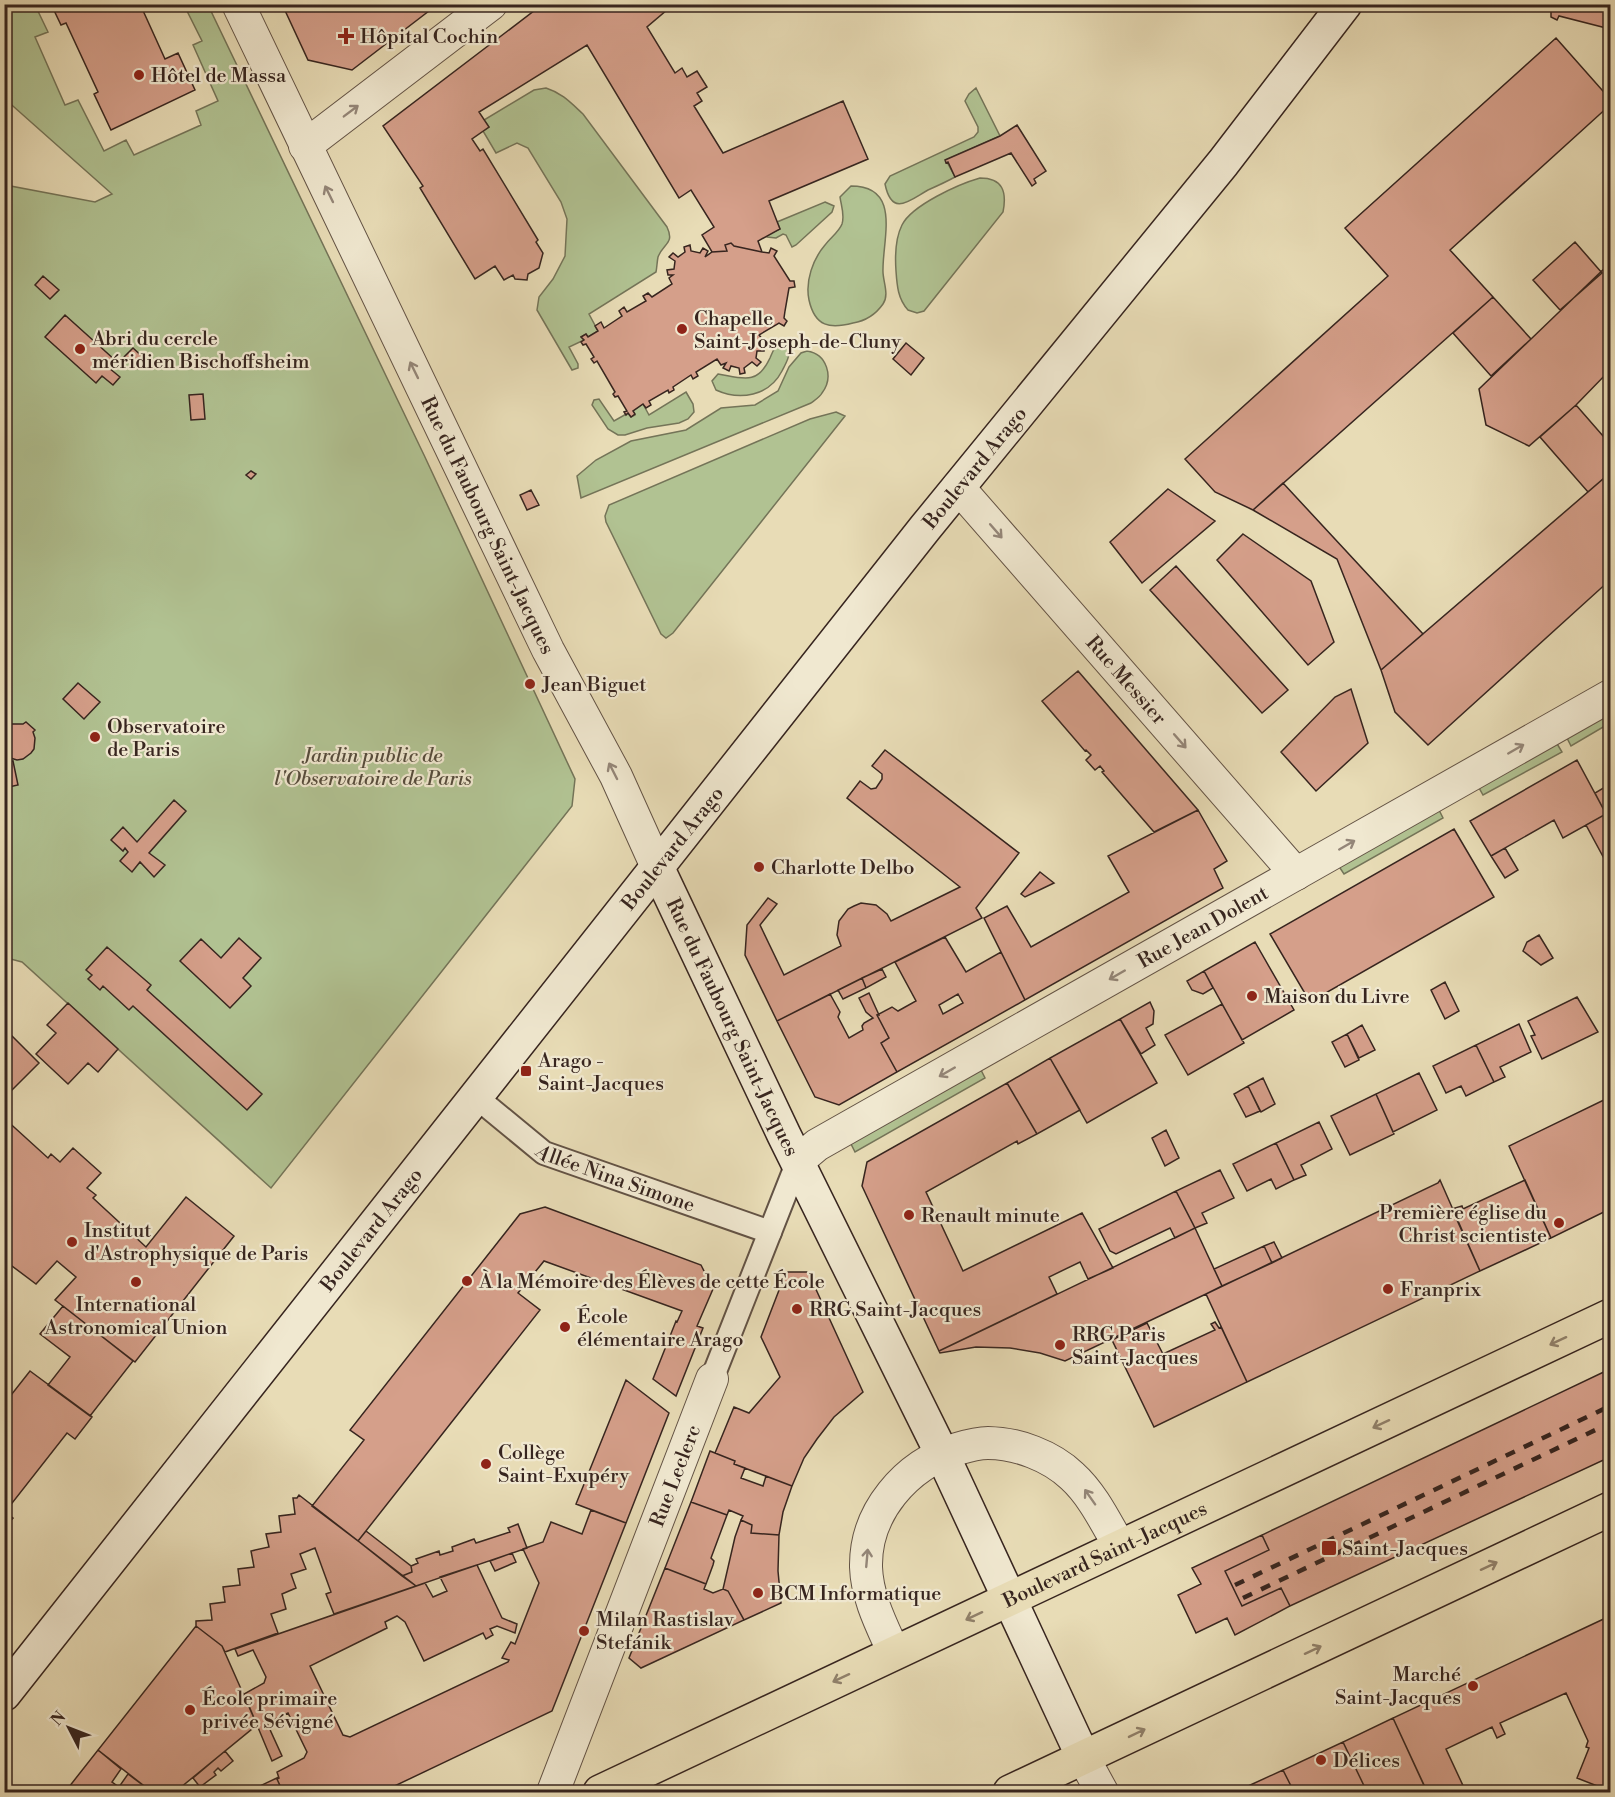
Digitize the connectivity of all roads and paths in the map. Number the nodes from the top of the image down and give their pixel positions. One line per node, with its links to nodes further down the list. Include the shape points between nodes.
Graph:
1 (238, 4): 4 (street, Rue du Faubourg Saint-Jacques)
2 (492, 4): 4 (street, one-way to 2)
3 (1345, 4): 5 (main road, Boulevard Arago, via 1223,163)
4 (305, 146): 7 (street, Rue du Faubourg Saint-Jacques, one-way to 4, via 616,776 548,650)
5 (958, 487): 7 (main road, Boulevard Arago); 8 (street, Rue Messier, one-way to 8)
6 (1611, 696): 8 (street, Rue Jean Dolent, one-way to 6)
7 (657, 867): 9 (main road, Boulevard Arago); 10 (main road, Rue du Faubourg Saint-Jacques)
8 (1296, 874): 10 (street, Rue Jean Dolent, one-way to 10, via 817,1145)
9 (476, 1097): 11 (street, Allée Nina Simone, via 544,1153); 19 (main road, Boulevard Arago)
10 (798, 1161): 11 (street, Rue Leclerc); 14 (main road, Rue du Faubourg Saint-Jacques)
11 (770, 1232): 13 (street, Rue Leclerc)
12 (1611, 1316): 16 (main road, Boulevard Saint-Jacques, one-way to 16)
13 (712, 1379): 21 (street, Rue Leclerc)
14 (942, 1454): 16 (street, one-way to 14, via 1082,1486 1053,1461 1034,1452 988,1443); 17 (main road, Rue du Faubourg Saint-Jacques); 18 (street, one-way to 14, via 868,1586 870,1540 878,1515 902,1480)
15 (1611, 1509): 20 (main road, one-way to 15)
16 (1120, 1547): 17 (main road, Boulevard Saint-Jacques)
17 (1011, 1599): 18 (main road, Boulevard Saint-Jacques, one-way to 18); 20 (main road, Rue du Faubourg Saint-Jacques)
18 (894, 1653): 22 (main road, Boulevard Saint-Jacques, one-way to 22)
19 (4, 1694)
20 (1084, 1758): 23 (main road); 24 (street)
21 (553, 1792)
22 (600, 1792)
23 (1010, 1792)
24 (1102, 1792)

